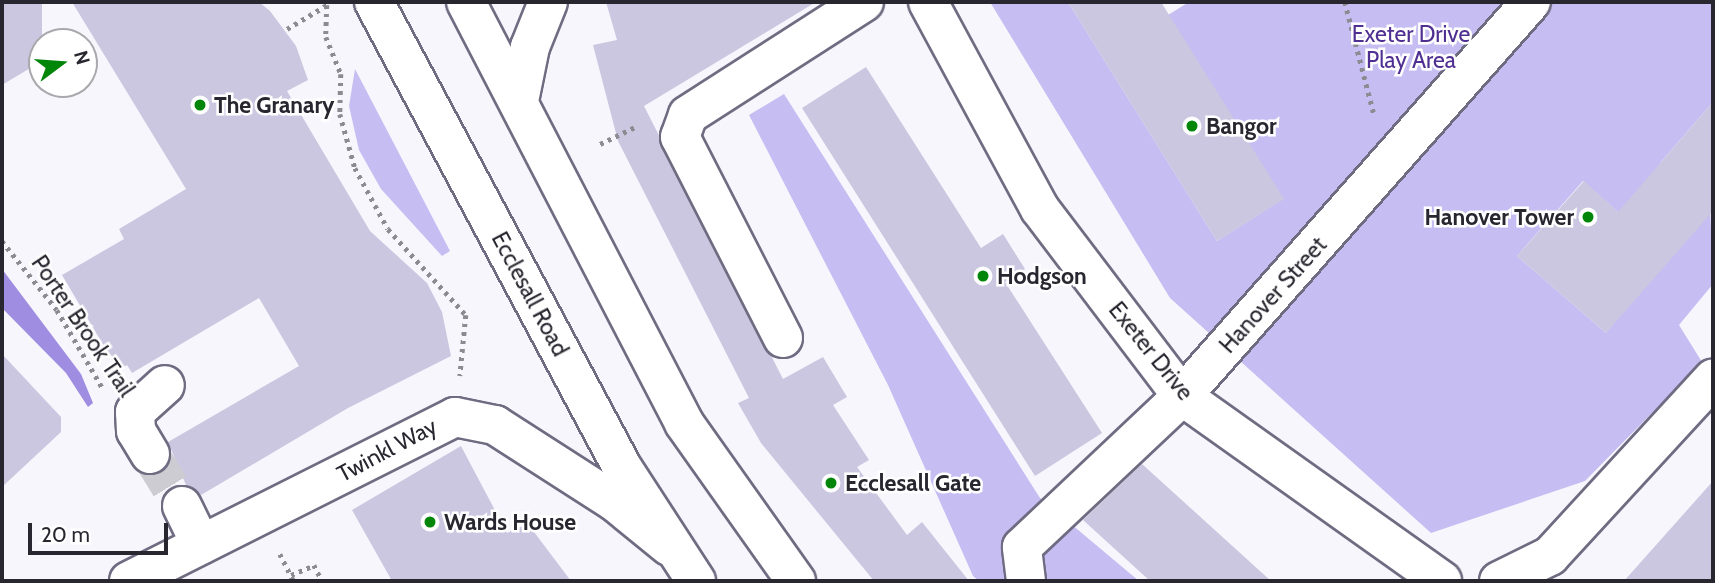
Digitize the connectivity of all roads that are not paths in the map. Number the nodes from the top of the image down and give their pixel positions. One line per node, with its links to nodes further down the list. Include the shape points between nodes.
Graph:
1 (374, 2): 15 (street, Ecclesall Road)
2 (466, 2): 7 (street)
3 (548, 2): 7 (street, via 530,47)
4 (864, 2): 8 (street, via 688,115 680,137)
5 (928, 2): 11 (street, Exeter Drive, via 1040,209)
6 (1531, 2): 11 (street, Hanover Street)
7 (519, 102): 16 (street, via 684,423)
8 (783, 338)
9 (1713, 379): 21 (street, via 1550,556)
10 (165, 385): 12 (street, via 139,404)
11 (1182, 396): 19 (street, Hanover Street, via 1022,547); 20 (street, Exeter Drive)
12 (143, 443)
13 (182, 506): 14 (street)
14 (201, 544): 15 (street, Twinkl Way, via 263,519 438,421 467,416 495,425 615,502); 17 (street, Twinkl Way)
15 (670, 547): 18 (street, Ecclesall Road)
16 (788, 570)
17 (129, 581)
18 (696, 581)
19 (1026, 581)
20 (1442, 581)
21 (1499, 581)

